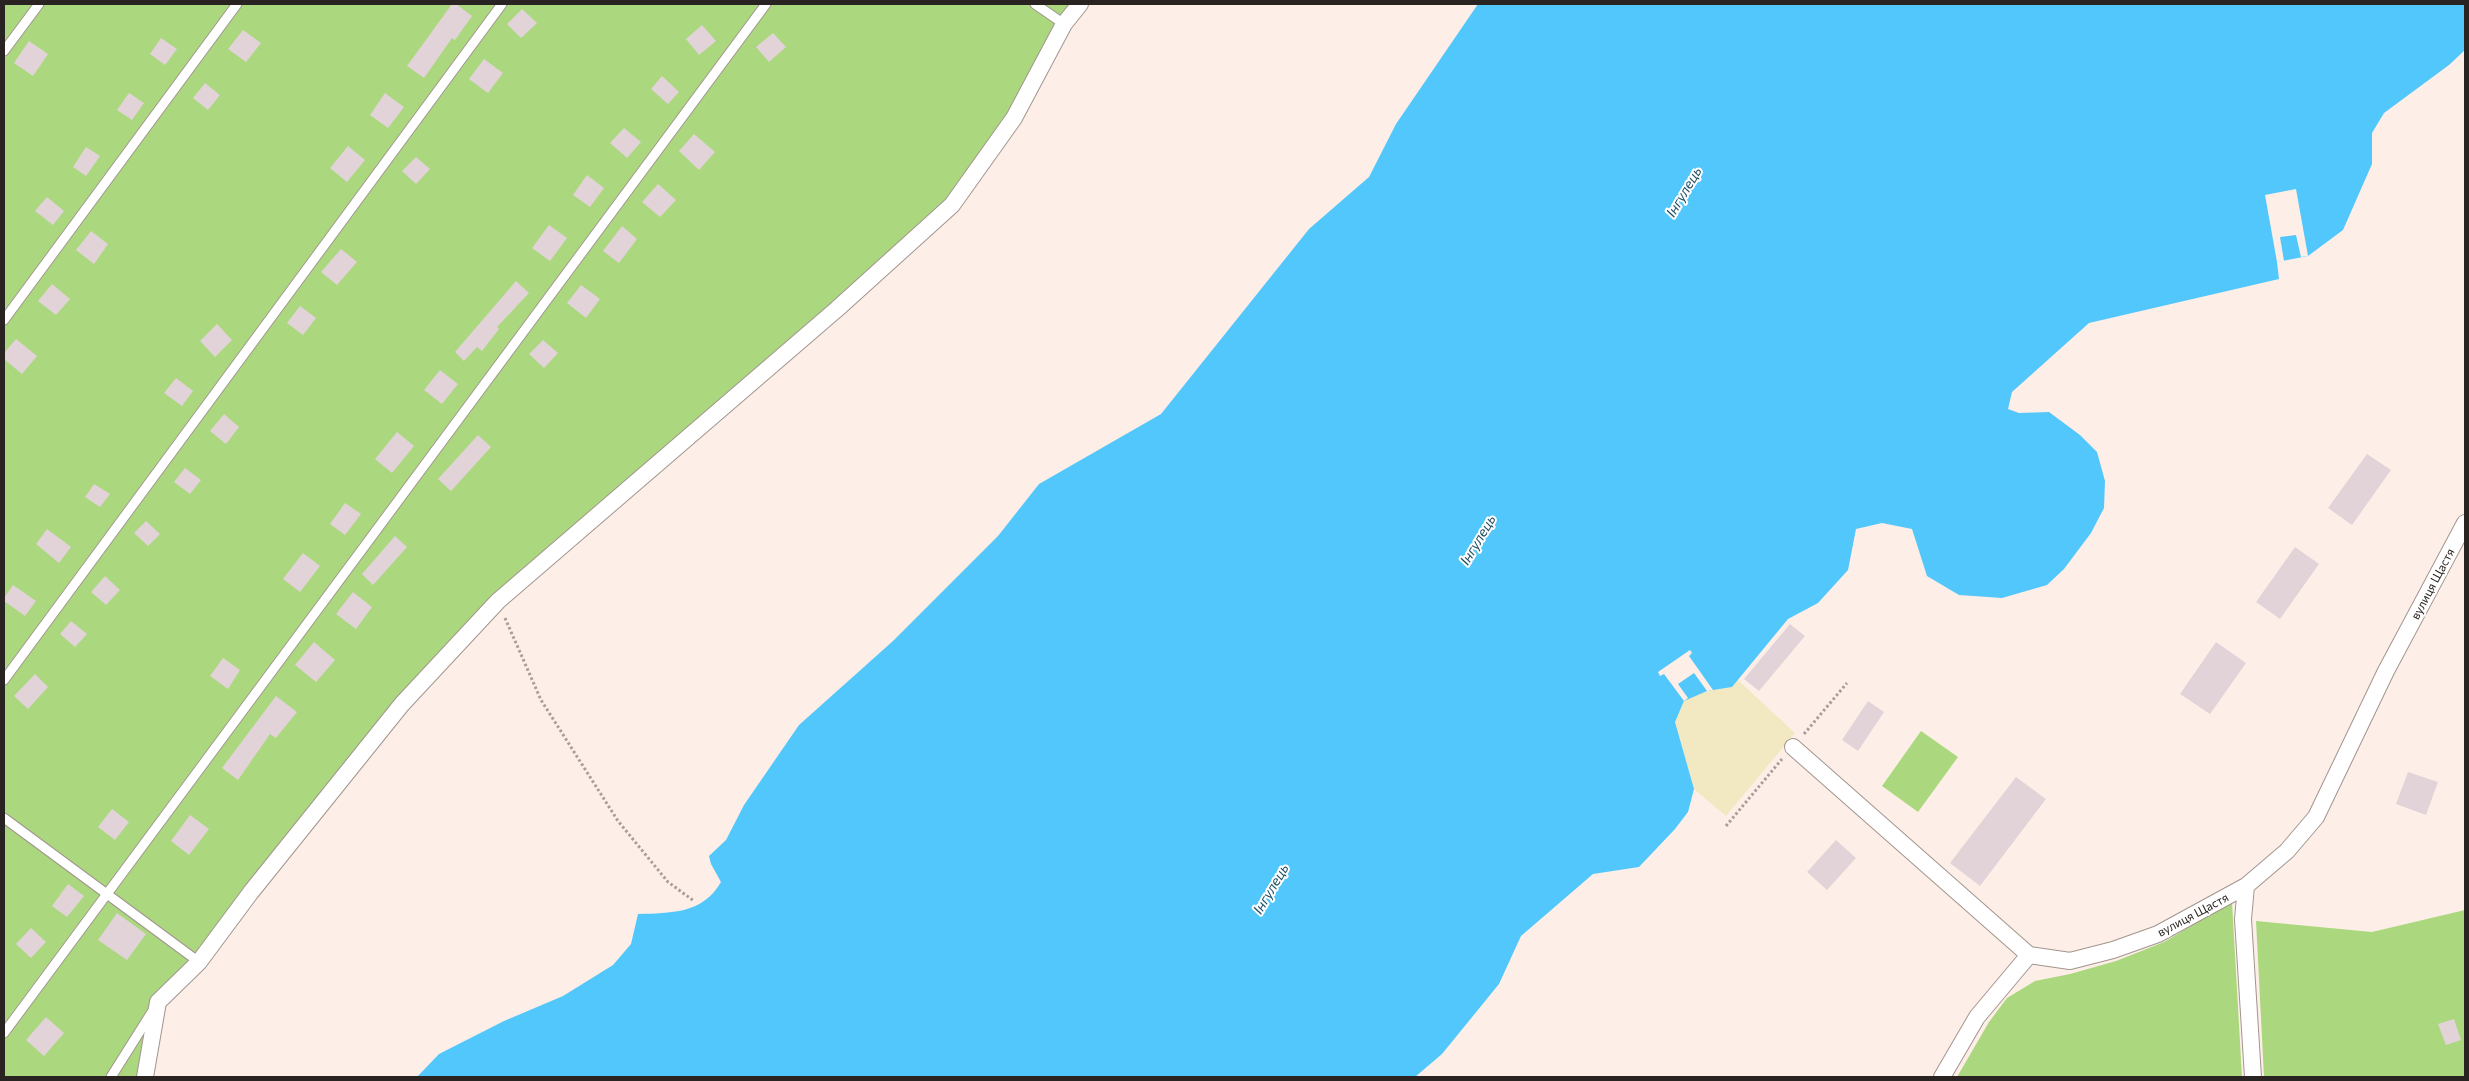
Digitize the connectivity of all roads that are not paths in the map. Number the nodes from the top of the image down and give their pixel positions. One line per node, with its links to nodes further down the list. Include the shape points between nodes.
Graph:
1 (39, 4): 8 (lane)
2 (237, 4): 9 (lane)
3 (502, 4): 11 (lane)
4 (766, 4): 15 (lane)
5 (1035, 4): 7 (lane)
6 (1080, 4): 7 (street)
7 (1064, 24): 17 (street, via 1014,118 952,205 837,309 498,601 402,704 251,892)
8 (4, 51)
9 (4, 320)
10 (2465, 524): 14 (street, вулиця Щастя, via 2386,672 2316,817 2287,851)
11 (4, 680)
12 (1793, 747): 16 (street)
13 (4, 818): 15 (lane)
14 (2246, 886): 16 (street, вулиця Щастя, via 2158,934 2112,950 2070,961); 23 (street, via 2242,919)
15 (106, 894): 17 (lane); 19 (lane)
16 (2029, 955): 22 (street, via 1977,1017)
17 (200, 962): 18 (street)
18 (158, 1002): 20 (lane); 21 (street)
19 (4, 1033)
20 (111, 1077)
21 (145, 1077)
22 (1942, 1077)
23 (2253, 1077)

